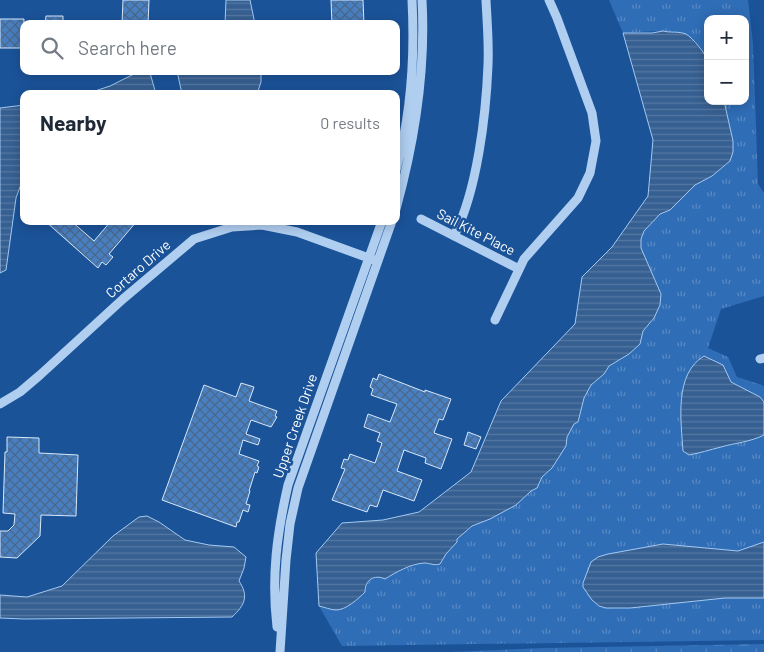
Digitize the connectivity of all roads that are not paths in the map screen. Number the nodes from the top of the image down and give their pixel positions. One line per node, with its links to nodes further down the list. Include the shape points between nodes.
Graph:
1 (412, 0): 5 (street, via 411,82)
2 (422, 0): 6 (street, via 417,112)
3 (486, 0): 12 (street, via 488,64 482,128 472,184 462,221)
4 (549, 0): 14 (street, via 592,112 596,141 590,173 578,198 524,259)
5 (400, 152)
6 (400, 194)
7 (421, 219): 12 (street, Sail Kite Place)
8 (254, 225): 16 (street, Cortaro Drive, via 194,239 122,299 40,375)
9 (266, 225): 13 (street, Cortaro Drive, via 297,232)
10 (381, 225): 13 (street, Upper Creek Drive)
11 (390, 225): 13 (street, Upper Creek Drive)
12 (454, 236): 14 (street, Sail Kite Place)
13 (373, 260): 17 (street, Upper Creek Drive, via 288,485 274,562)
14 (519, 269): 15 (street)
15 (495, 320)
16 (0, 404)
17 (280, 650)

